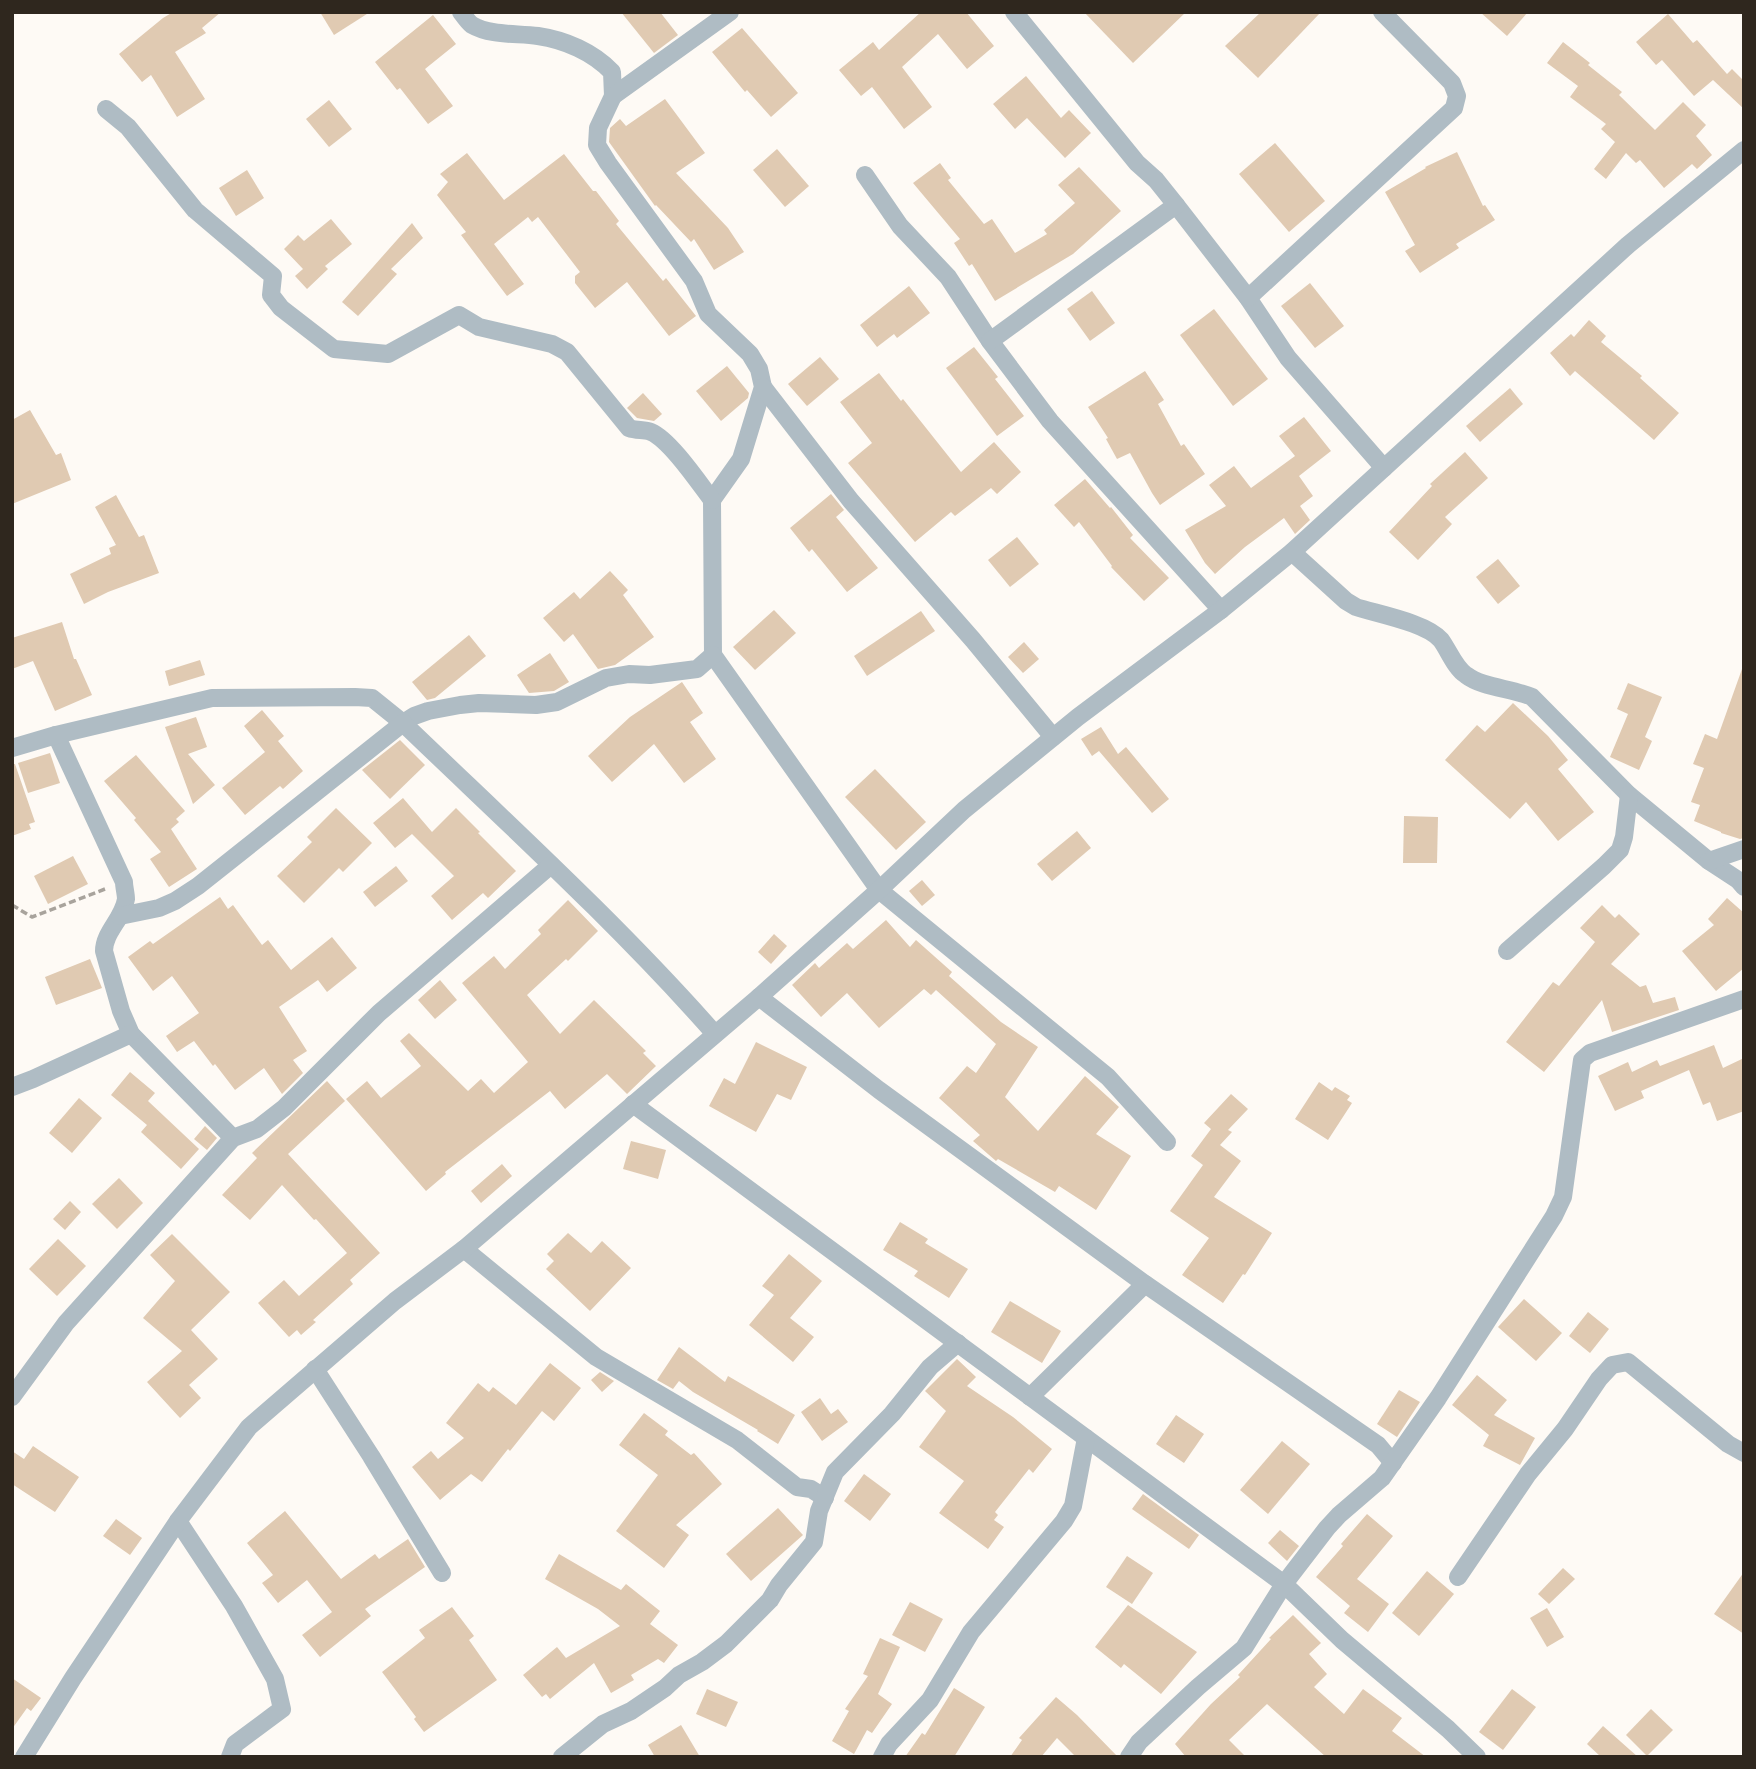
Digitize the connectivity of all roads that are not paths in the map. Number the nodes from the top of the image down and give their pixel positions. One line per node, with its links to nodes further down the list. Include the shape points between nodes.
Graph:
1 (461, 12): 5 (street, via 470,24 488,31 541,36 582,49 612,72)
2 (730, 12): 5 (street)
3 (1014, 12): 9 (street)
4 (1382, 12): 10 (street, via 1452,83 1457,96 1454,108)
5 (613, 96): 12 (street, via 598,128 597,145 695,281 708,314 750,354)
6 (106, 109): 14 (street, via 128,127 195,210 273,276 271,295 281,308 334,349 388,354 459,315 479,327 552,344 567,352 629,428 650,432 665,442)
7 (1744, 150): 13 (street, via 1628,245)
8 (865, 175): 11 (street, via 900,226 948,278)
9 (1176, 205): 10 (street); 11 (street)
10 (1248, 298): 13 (street, via 1288,358)
11 (990, 341): 16 (street, via 1050,421)
12 (763, 387): 14 (street, via 741,459); 20 (street, via 851,502)
13 (1384, 468): 15 (street)
14 (712, 500): 17 (street)
15 (1292, 552): 16 (street); 22 (street, via 1356,607 1428,629 1475,681 1532,697)
16 (1220, 610): 20 (street)
17 (713, 655): 18 (street, via 697,669 606,678 557,702 460,705 428,711); 27 (street)
18 (403, 723): 19 (street, via 372,698 212,698); 25 (street); 28 (street, via 191,891 159,908)
19 (57, 735): 21 (street); 28 (street, via 124,882 126,898)
20 (1054, 737): 27 (street, via 964,810)
21 (12, 748)
22 (1629, 795): 24 (street); 29 (street, via 1620,849)
23 (1744, 850): 24 (street); 26 (street)
24 (1709, 861): 26 (street)
25 (551, 865): 33 (street); 36 (street, via 379,1013 284,1108 257,1129)
26 (1741, 883)
27 (879, 890): 30 (street); 37 (street, via 1108,1077)
28 (120, 916): 32 (street, via 104,942 104,951)
29 (1507, 951)
30 (758, 997): 33 (street); 39 (street)
31 (1744, 999): 46 (street, via 1590,1053 1582,1060 1563,1197)
32 (131, 1034): 34 (street); 36 (street)
33 (715, 1034): 35 (street)
34 (12, 1087)
35 (633, 1104): 38 (street); 40 (street)
36 (233, 1138): 42 (street, via 66,1322)
37 (1167, 1142)
38 (464, 1249): 41 (street); 47 (street, via 596,1357 737,1440 797,1487)
39 (1144, 1284): 43 (street); 46 (street, via 1378,1445)
40 (958, 1343): 43 (street); 47 (street, via 930,1367 835,1472)
41 (315, 1369): 48 (street, via 249,1427); 49 (street)
42 (12, 1397)
43 (1030, 1397): 44 (street)
44 (1086, 1438): 51 (street); 55 (street, via 1073,1506 1064,1521 971,1632 930,1700)
45 (1744, 1454): 50 (street, via 1629,1362 1612,1365 1528,1474)
46 (1393, 1463): 51 (street, via 1327,1528)
47 (825, 1497): 54 (street, via 814,1542 770,1600 726,1644 631,1711 603,1724)
48 (178, 1521): 52 (street); 53 (street, via 275,1679 282,1709 235,1744)
49 (442, 1573)
50 (1458, 1577)
51 (1284, 1584): 56 (street, via 1244,1648 1139,1742); 57 (street)
52 (24, 1757)
53 (230, 1757)
54 (562, 1757)
55 (882, 1757)
56 (1129, 1757)
57 (1477, 1757)

